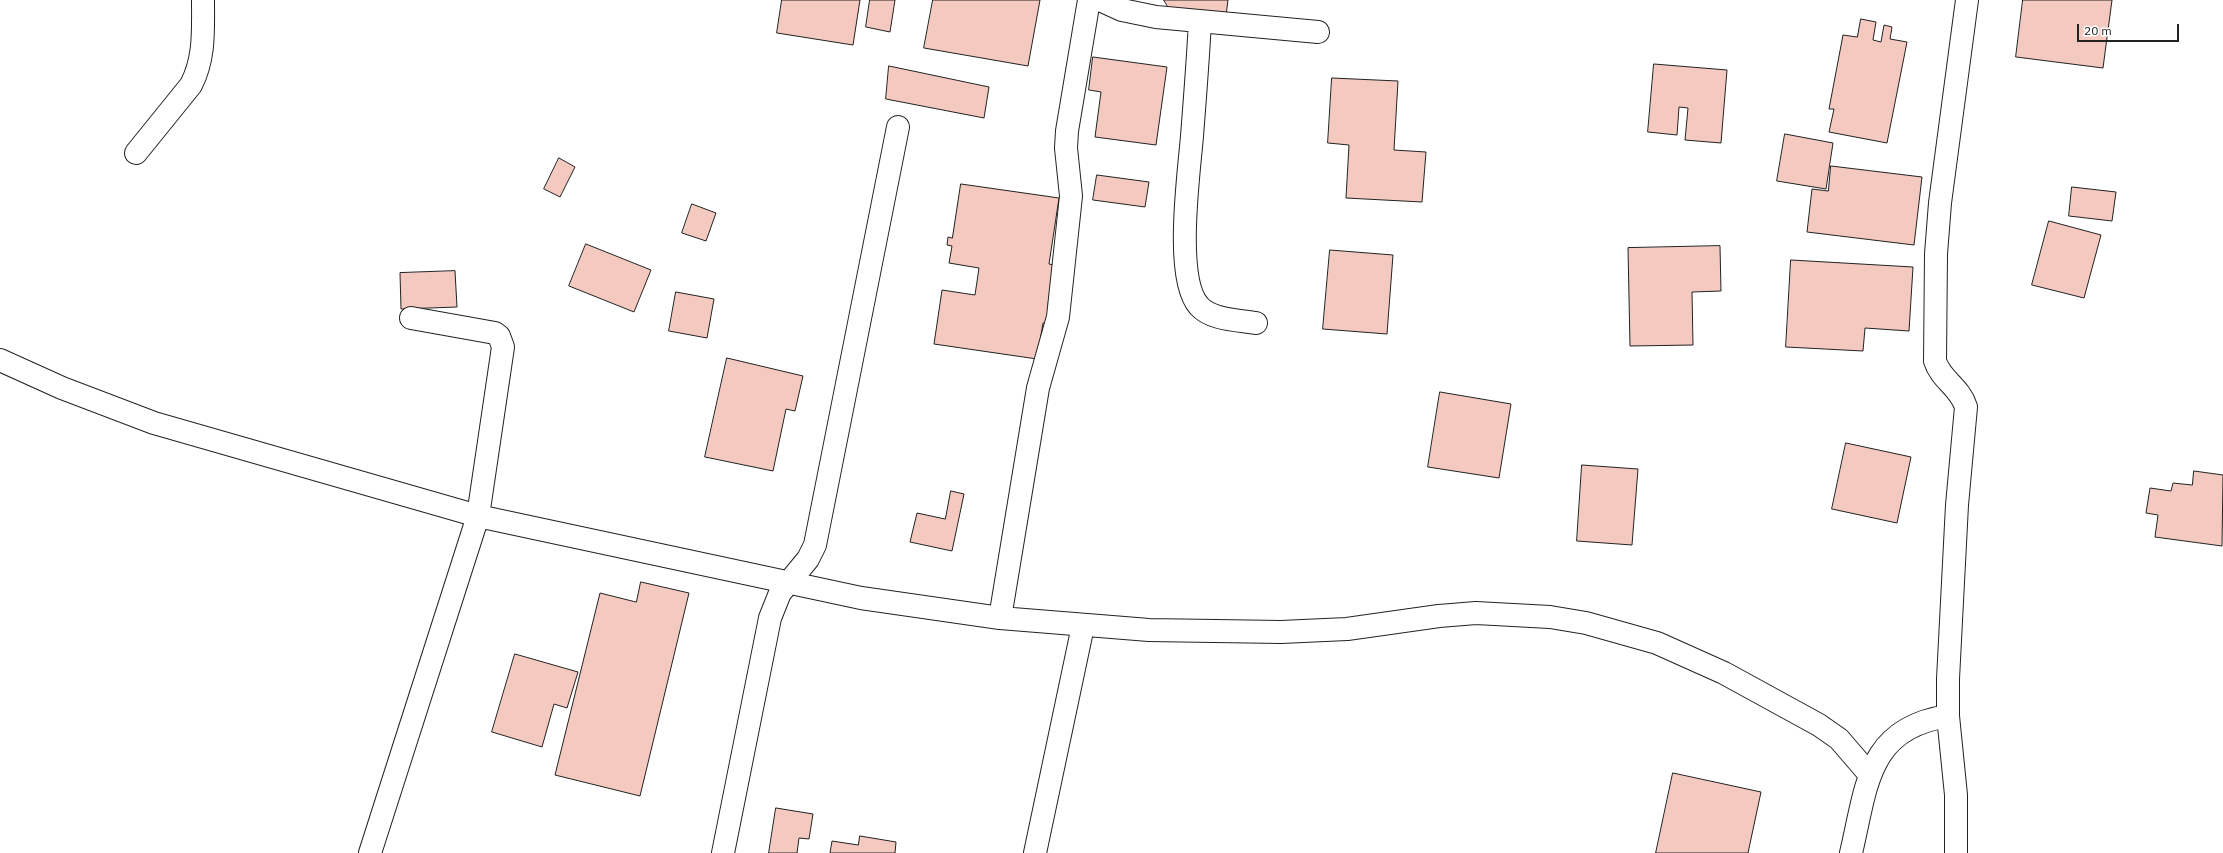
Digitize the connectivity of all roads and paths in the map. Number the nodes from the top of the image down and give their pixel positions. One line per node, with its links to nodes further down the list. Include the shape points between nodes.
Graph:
1 (203, 0): 8 (street, via 202,52 198,73)
2 (1088, 0): 14 (street, via 1067,131 1066,148 1071,196 1058,316 1038,388)
3 (1100, 0): 5 (street, via 1139,14)
4 (1966, 0): 16 (street, via 1936,254 1935,361 1942,376 1957,388 1966,407 1958,505)
5 (1200, 21): 6 (street); 10 (street, via 1185,225 1190,283 1194,299 1206,312)
6 (1318, 32)
7 (898, 127): 13 (street, via 815,545 808,559)
8 (136, 153)
9 (411, 318): 12 (street, via 495,333 502,342)
10 (1256, 323)
11 (0, 360): 12 (street, via 62,388 154,423)
12 (478, 516): 13 (street); 18 (street)
13 (789, 582): 14 (street, via 861,598); 19 (street, via 780,593 770,618)
14 (1000, 618): 15 (street)
15 (1083, 626): 17 (street, via 1281,632 1347,629 1476,613 1550,617 1586,623 1657,643 1738,681 1839,739); 20 (street)
16 (1948, 716): 17 (street, via 1928,719 1908,727 1891,739 1878,756); 22 (street, via 1956,795)
17 (1870, 775): 21 (street)
18 (370, 853)
19 (723, 853)
20 (1035, 853)
21 (1851, 853)
22 (1956, 853)

